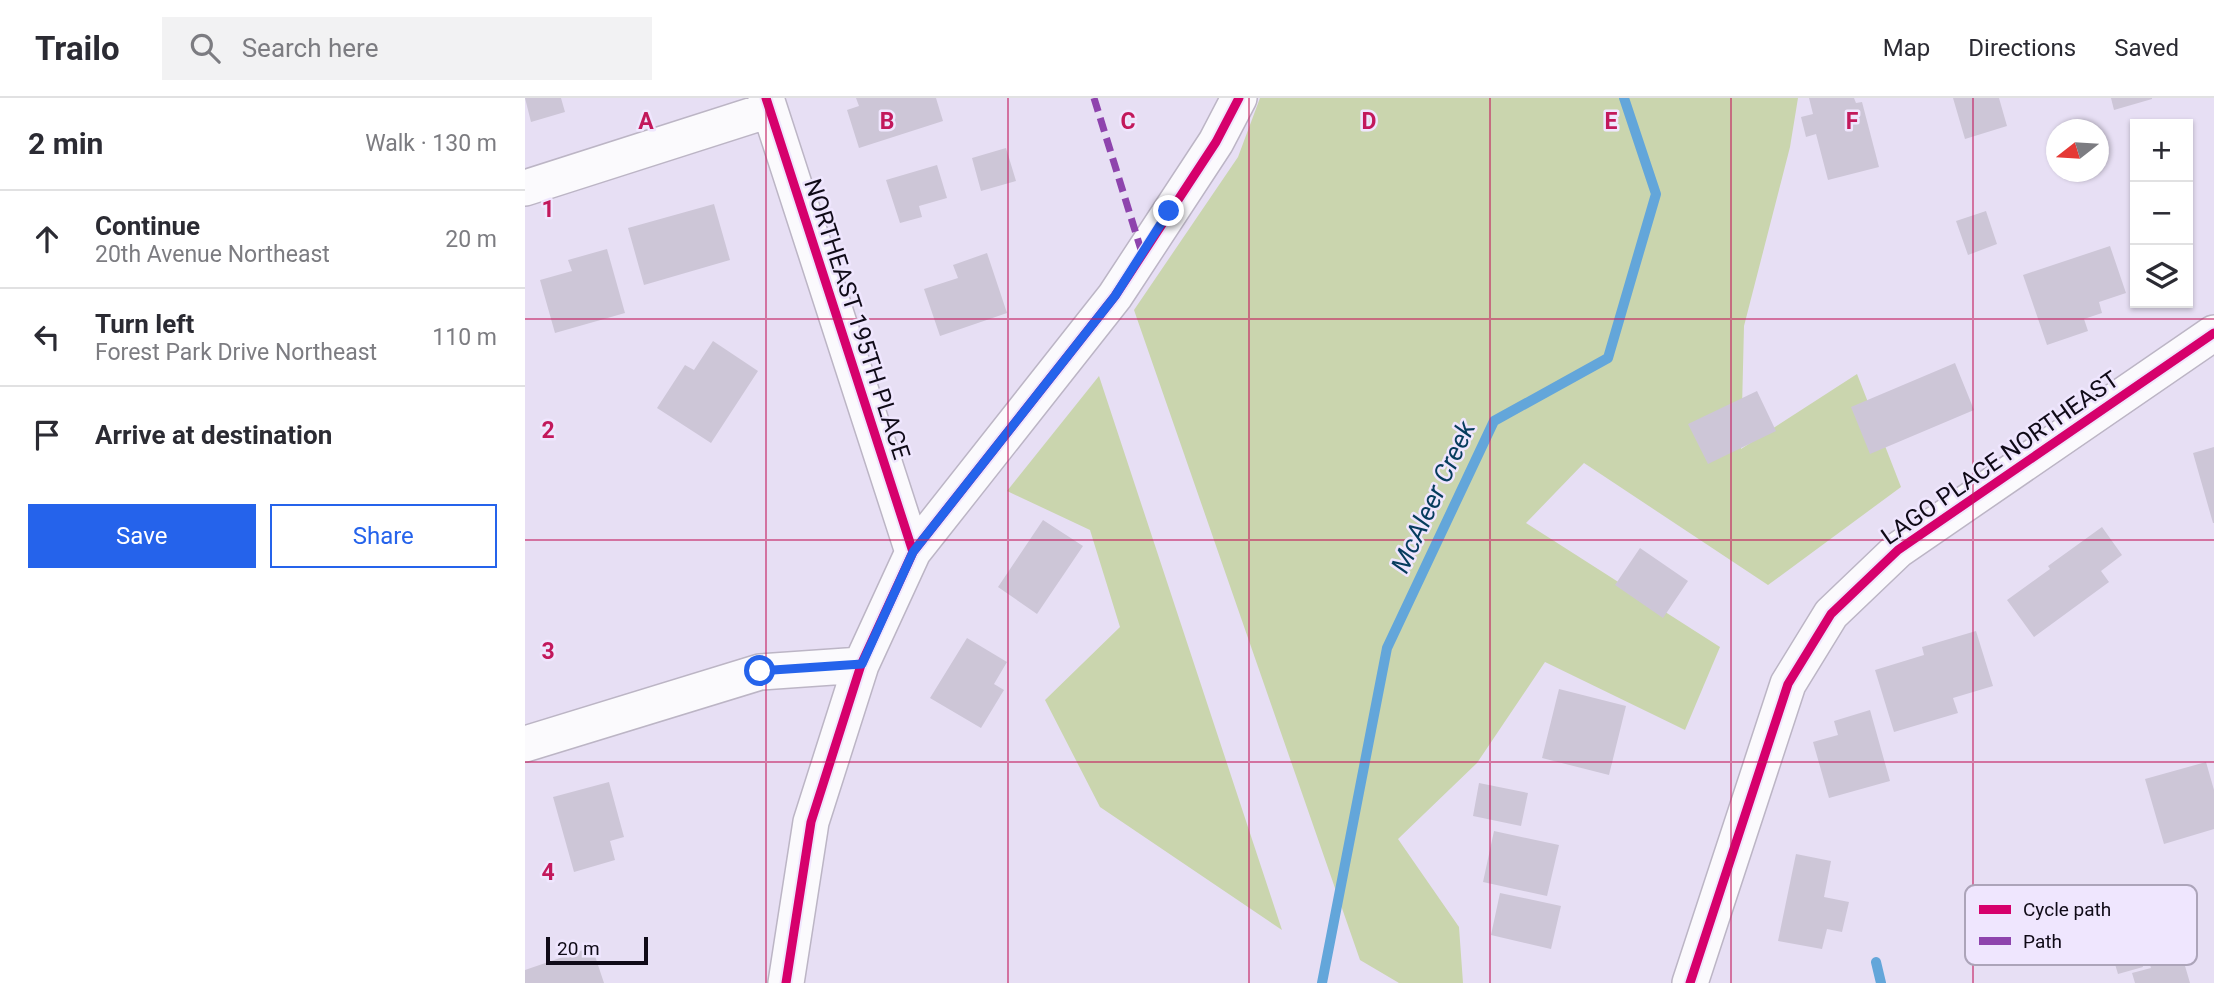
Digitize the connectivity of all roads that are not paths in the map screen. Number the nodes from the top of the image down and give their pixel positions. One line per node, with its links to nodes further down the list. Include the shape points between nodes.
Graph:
1 (1239, 98): 5 (street, via 1216,142 1115,296)
2 (767, 104): 3 (street); 5 (street, NORTHEAST 195TH PLACE)
3 (525, 188)
4 (2214, 334): 9 (street, LAGO PLACE NORTHEAST, via 1898,550 1831,614 1788,684)
5 (913, 552): 6 (street)
6 (862, 664): 7 (street, via 760,671); 8 (street, via 811,822)
7 (525, 744)
8 (786, 983)
9 (1691, 983)

